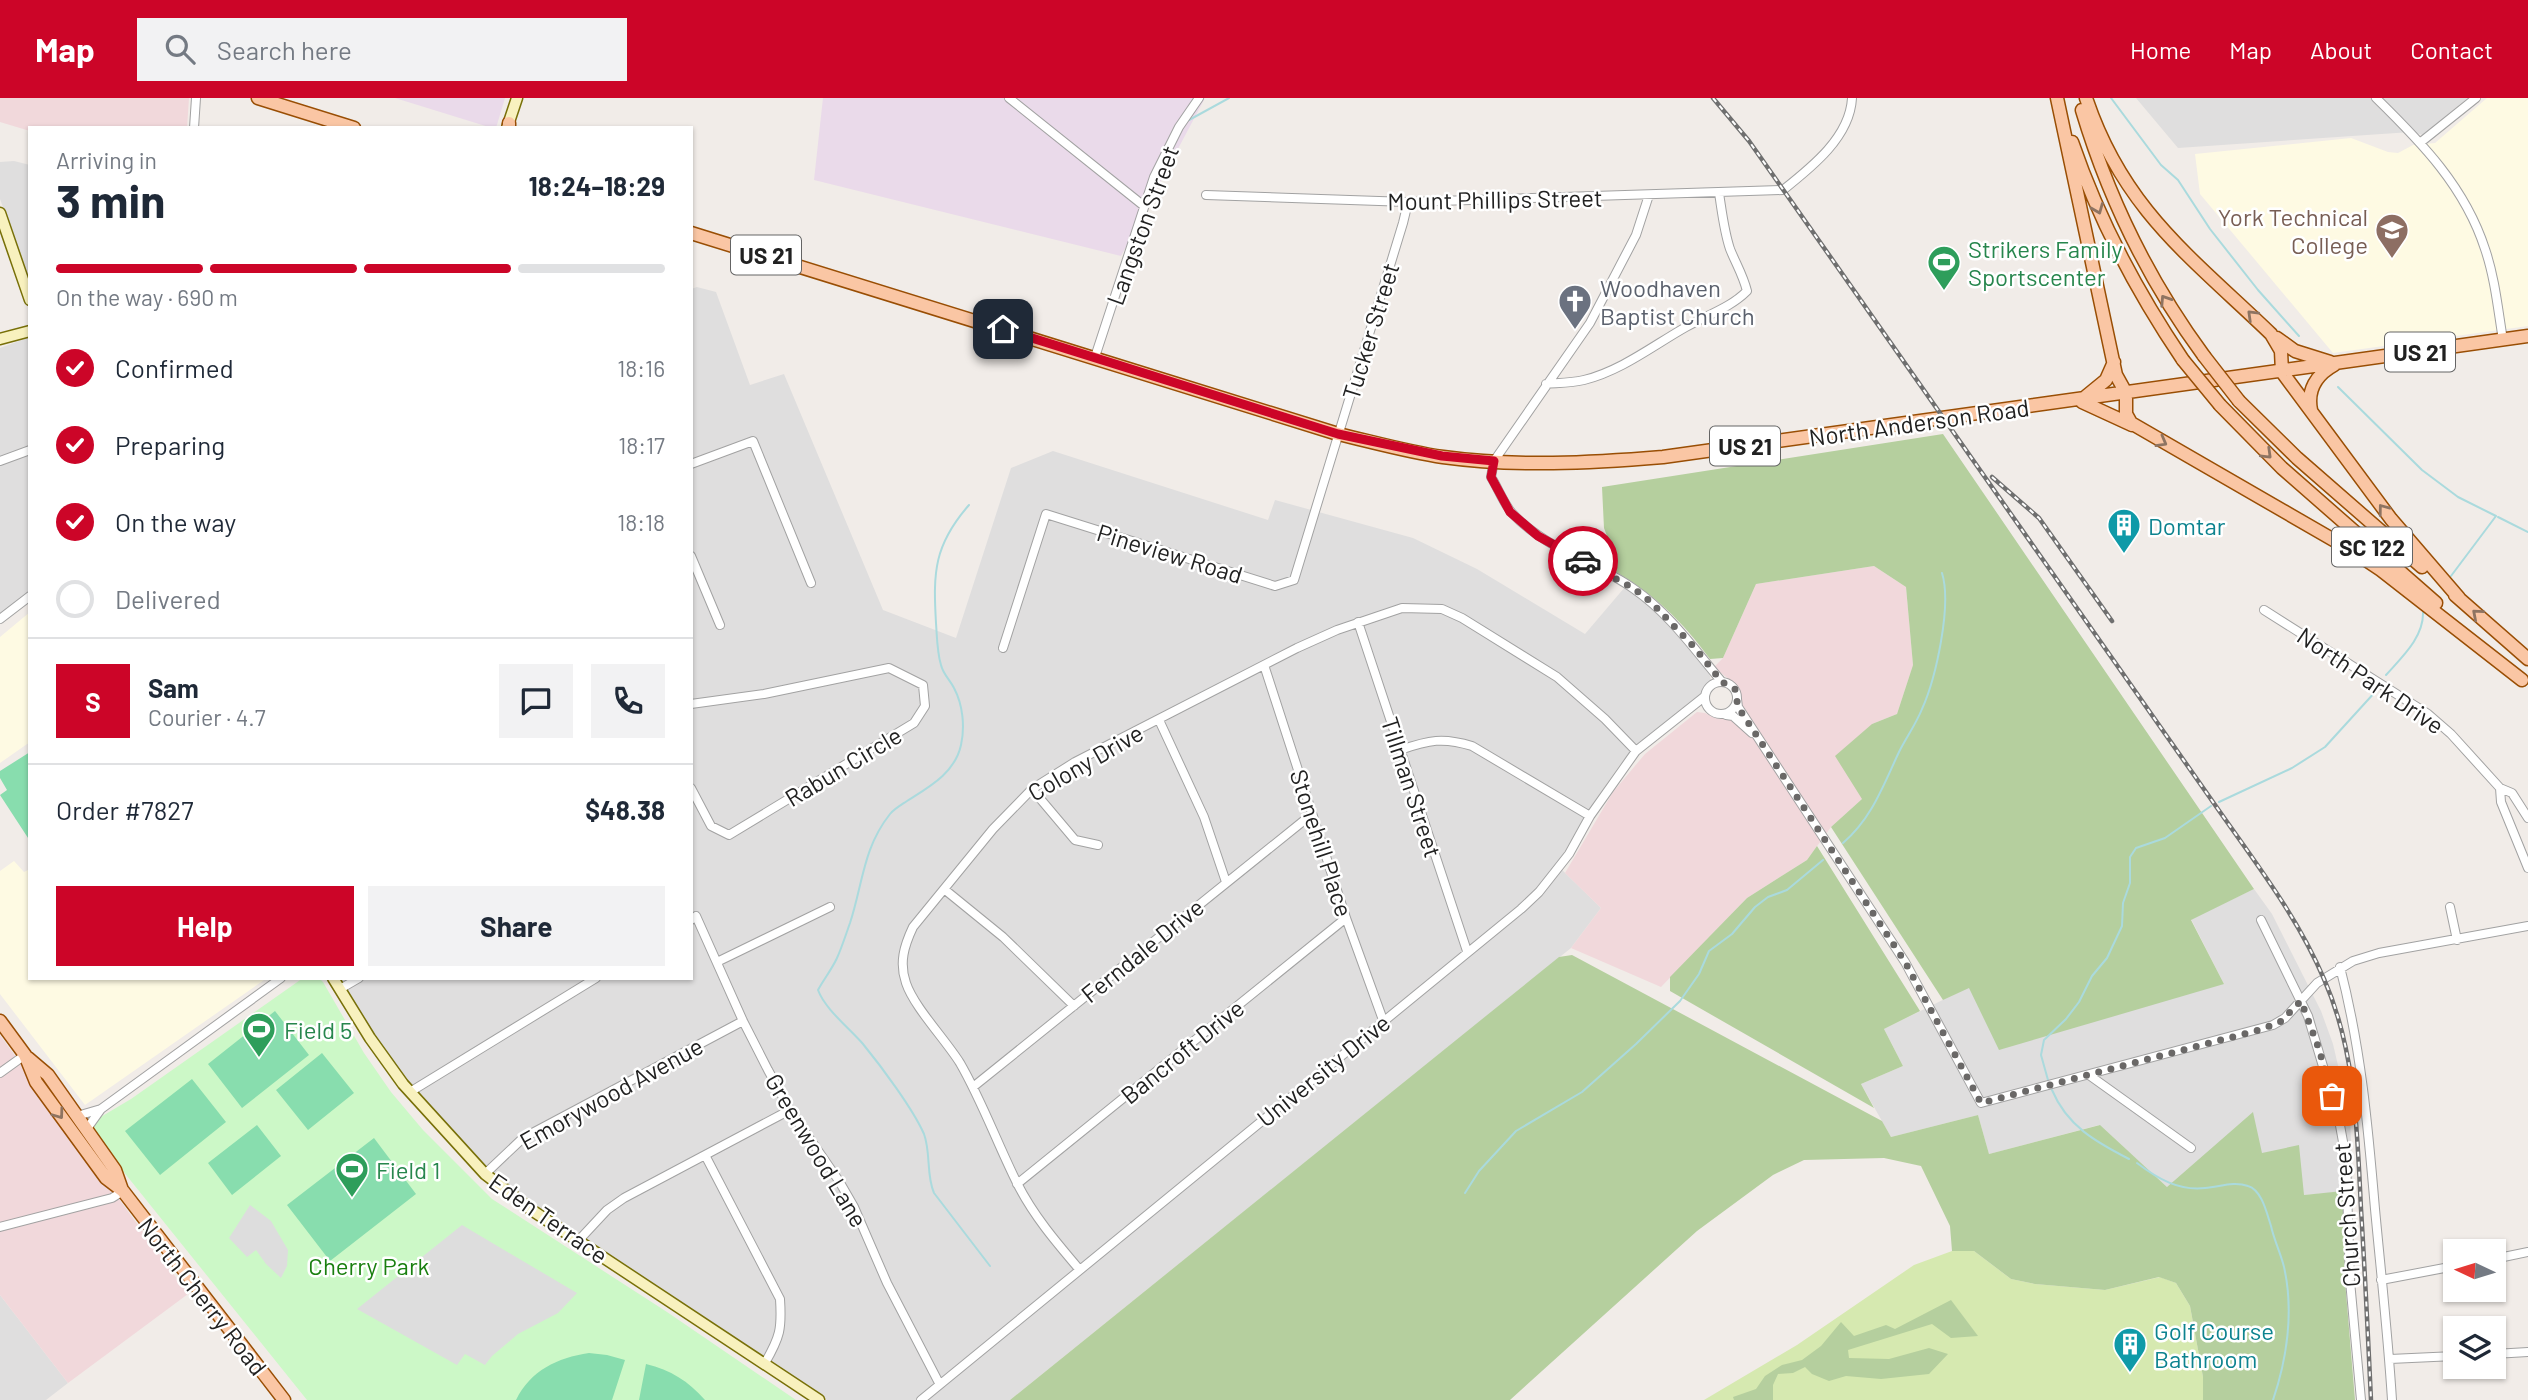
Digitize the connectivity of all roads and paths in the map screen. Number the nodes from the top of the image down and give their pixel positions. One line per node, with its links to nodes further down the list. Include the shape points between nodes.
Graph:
1 (196, 98): 12 (street)
2 (258, 98): 13 (main road)
3 (517, 98): 14 (street)
4 (1009, 98): 20 (street)
5 (1199, 98): 20 (street, Langston Street, via 1162,157)
6 (1852, 98): 16 (street, Mount Phillips Street, via 1852,112 1841,133 1783,190)
7 (2059, 98): 30 (main road); 57 (main road, SC 122, one-way to 57, bridge, via 2107,232 2183,360 2282,468)
8 (2078, 98): 47 (main road, SC 122, one-way to 8, bridge, via 2297,458 2239,401 2204,356 2131,240 2107,187)
9 (2086, 98): 25 (main road, one-way to 9, via 2175,243 2135,198 2109,155)
10 (2376, 98): 15 (street)
11 (2476, 98): 15 (street)
12 (194, 126)
13 (348, 126)
14 (508, 126)
15 (2421, 142): 28 (street, via 2457,188 2479,231)
16 (1719, 193): 18 (street, Mount Phillips Street); 33 (street, via 1730,249 1747,291 1735,303 1608,371 1583,380)
17 (1206, 195): 19 (street, Mount Phillips Street)
18 (1649, 195): 19 (street, Mount Phillips Street); 33 (street, via 1615,279)
19 (1408, 202): 38 (street, Tucker Street)
20 (1144, 206): 29 (street, Langston Street)
21 (0, 213): 23 (street)
22 (693, 234): 29 (main road, North Anderson Road / US 21)
23 (28, 294)
24 (28, 332): 27 (street)
25 (2272, 334): 31 (main road, via 2295,351); 32 (main road, via 2281,351)
26 (2528, 336): 28 (main road, US 21)
27 (0, 339)
28 (2503, 340): 31 (main road, US 21)
29 (1095, 357): 38 (main road, North Anderson Road / US 21)
30 (2114, 361): 34 (main road, via 2117,379); 35 (main road, via 2100,386)
31 (2337, 364): 32 (main road, US 21); 36 (main road, via 2311,388)
32 (2282, 372): 34 (main road, North Anderson Road / US 21); 36 (main road)
33 (1546, 384): 41 (street)
34 (2126, 393): 35 (main road, North Anderson Road / US 21); 37 (main road, via 2126,414)
35 (2078, 401): 37 (main road); 41 (main road, North Anderson Road / US 21, via 1663,457 1585,463)
36 (2315, 418): 47 (main road, one-way to 36, via 2398,528)
37 (2135, 427): 57 (main road, one-way to 57, via 2351,550)
38 (1338, 434): 41 (main road, North Anderson Road / US 21, via 1442,456); 44 (street, Tucker Street)
39 (28, 451): 40 (street)
40 (0, 461)
41 (1494, 461): 55 (street, via 1491,477 1510,512 1538,536 1633,588 1670,620)
42 (693, 463): 45 (street, via 753,441)
43 (693, 561): 51 (street)
44 (1294, 580): 52 (street, Pineview Road, via 1275,586 1046,514)
45 (811, 583)
46 (28, 598): 49 (street)
47 (2459, 598): 53 (main road, SC 122, one-way to 47)
48 (2264, 610): 69 (street, North Park Drive, via 2428,714)
49 (0, 619)
50 (1358, 622): 54 (street, Colony Drive); 67 (street, Tillman Street); 68 (street, Colony Drive, via 1402,608 1443,609 1557,677)
51 (720, 625)
52 (1003, 648)
53 (2528, 659)
54 (1264, 665): 65 (street, Colony Drive); 72 (street, Stonehill Place)
55 (1712, 669): 56 (street); 58 (street)
56 (1722, 682): 58 (street); 60 (street, via 1735,689)
57 (2525, 683)
58 (1712, 684): 59 (street)
59 (1704, 697): 62 (street, University Drive); 63 (street)
60 (1737, 699): 64 (street); 66 (street)
61 (693, 704): 71 (street, Rabun Circle, via 889,668 923,685 925,706 914,723 729,835 711,826)
62 (1690, 709): 63 (street); 68 (street, University Drive)
63 (1708, 709): 64 (street)
64 (1723, 715): 66 (street, via 1733,716)
65 (1159, 720): 70 (street, Colony Drive); 77 (street, via 1200,806)
66 (1762, 742): 101 (street, via 1905,962 1981,1103)
67 (1400, 750): 73 (street, via 1431,740 1472,746); 86 (street, Tillman Street)
68 (1636, 751): 73 (street, University Drive)
69 (2500, 788): 74 (street, North Park Drive, via 2512,793); 76 (street, North Park Drive, via 2501,802)
70 (1032, 789): 75 (street, via 1075,840); 78 (street, Colony Drive)
71 (693, 792)
72 (1312, 814): 77 (street, Ferndale Drive); 82 (street, Stonehill Place)
73 (1590, 816): 86 (street, University Drive, via 1569,854 1539,892)
74 (2528, 818)
75 (1098, 845)
76 (2528, 868)
77 (1226, 882): 95 (street, Ferndale Drive)
78 (944, 889): 95 (street, via 1003,937); 102 (street, Colony Drive, via 913,927 904,946 902,966 906,986)
79 (830, 907): 87 (street)
80 (2450, 907): 85 (street)
81 (694, 918): 87 (street, Greenwood Lane)
82 (1346, 918): 96 (street, Stonehill Place); 111 (street, Bancroft Drive)
83 (2261, 920): 94 (street, Church Street)
84 (2528, 926): 85 (street)
85 (2457, 940): 88 (street, via 2372,954)
86 (1467, 951): 96 (street, University Drive)
87 (717, 962): 98 (street, Greenwood Lane)
88 (2340, 967): 94 (street); 119 (street, via 2368,1116)
89 (278, 980): 104 (street)
90 (334, 980): 93 (street, Eden Terrace)
91 (356, 980): 93 (street)
92 (593, 980): 103 (street)
93 (340, 989): 103 (street, Eden Terrace)
94 (2301, 1001): 101 (street, via 2280,1022 2259,1030); 129 (street, Church Street, via 2319,1049 2346,1158 2350,1280)
95 (1074, 1006): 102 (street, Ferndale Drive)
96 (1383, 1020): 118 (street, University Drive)
97 (0, 1021): 99 (main road, North Cherry Road)
98 (743, 1021): 105 (street, Greenwood Lane); 110 (street, Emorywood Avenue, via 523,1138)
99 (25, 1055): 100 (street); 106 (main road, North Cherry Road, via 48,1075); 112 (main road, North Cherry Road, one-way to 112, via 36,1082 106,1178)
100 (0, 1073)
101 (2089, 1075): 108 (street)
102 (973, 1087): 111 (street, Colony Drive)
103 (410, 1092): 110 (street, Eden Terrace)
104 (101, 1109): 106 (street); 107 (street)
105 (790, 1110): 109 (street); 125 (street, Greenwood Lane, via 854,1207)
106 (77, 1116): 107 (main road, North Cherry Road)
107 (86, 1130): 112 (main road, North Cherry Road, via 115,1170)
108 (2191, 1148)
109 (705, 1155): 114 (street, via 624,1198); 124 (street, via 780,1299 782,1324)
110 (485, 1174): 114 (street, Eden Terrace)
111 (1017, 1184): 118 (street, Colony Drive)
112 (123, 1191): 113 (street, via 112,1198); 126 (main road, North Cherry Road)
113 (0, 1227)
114 (579, 1240): 124 (street, Eden Terrace)
115 (2528, 1254): 116 (street)
116 (2506, 1257)
117 (2443, 1268): 119 (street)
118 (1079, 1269): 125 (street, University Drive)
119 (2381, 1280): 123 (street)
120 (2528, 1352): 121 (street)
121 (2506, 1353)
122 (2443, 1357): 123 (street)
123 (2390, 1359): 130 (street)
124 (765, 1363): 127 (street, Eden Terrace)
125 (939, 1383): 128 (street, University Drive)
126 (284, 1400)
127 (819, 1400)
128 (921, 1400)
129 (2361, 1400)
130 (2392, 1400)

